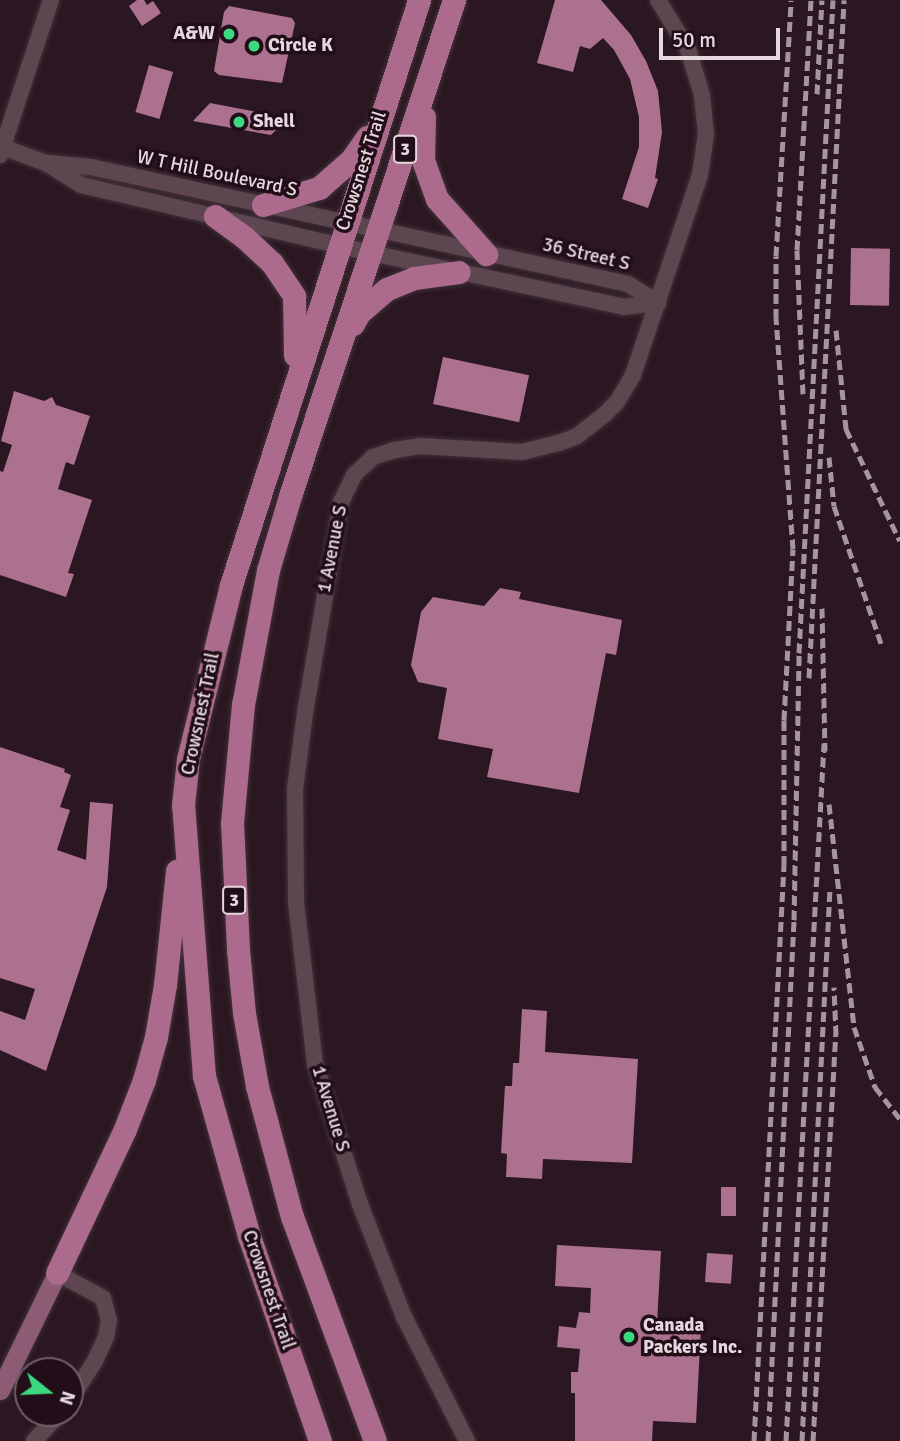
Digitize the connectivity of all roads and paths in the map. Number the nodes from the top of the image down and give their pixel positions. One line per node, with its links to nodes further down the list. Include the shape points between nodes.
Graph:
1 (51, 0): 7 (street)
2 (419, 0): 6 (highway, Crowsnest Trail / 3)
3 (454, 0): 5 (highway, Crowsnest Trail / 3)
4 (658, 0): 17 (street, 1 Avenue S, via 688,49 702,95 706,135 700,176)
5 (432, 68): 12 (highway, Crowsnest Trail / 3); 15 (highway, via 423,122 423,160 437,199)
6 (380, 117): 9 (highway, via 351,160 319,188); 11 (highway, Crowsnest Trail / 3)
7 (1, 150): 8 (street, W T Hill Boulevard S)
8 (46, 163): 9 (street, W T Hill Boulevard S, via 91,167); 10 (street, W T Hill Boulevard S, via 80,185)
9 (263, 205): 11 (street, W T Hill Boulevard S)
10 (215, 216): 13 (street, W T Hill Boulevard S); 19 (highway, via 272,263 294,296)
11 (345, 223): 12 (street, W T Hill Boulevard S); 13 (highway, Crowsnest Trail / 3)
12 (379, 231): 14 (highway, Crowsnest Trail / 3); 15 (street, 36 Street S)
13 (338, 245): 14 (street, W T Hill Boulevard S); 19 (highway, Crowsnest Trail / 3)
14 (371, 253): 16 (street); 18 (highway, Crowsnest Trail / 3)
15 (486, 254): 17 (street, 36 Street S, via 628,284)
16 (459, 272): 17 (street, via 624,307); 18 (highway, via 414,278 387,289 359,313)
17 (658, 303): 28 (street, 1 Avenue S, via 626,389 603,416 577,436 522,452 420,446 395,450 373,457 354,475 341,502 316,640 295,789 296,902 315,1064 360,1204 418,1349)
18 (338, 352): 27 (highway, Crowsnest Trail / 3, via 268,570 253,642 236,760 234,891 244,1013 269,1137 292,1217)
19 (295, 383): 20 (highway, Crowsnest Trail / 3, via 231,585 188,759)
20 (183, 805): 21 (highway, via 156,1037 125,1129); 26 (highway, Crowsnest Trail / 3, via 204,1076 249,1236)
21 (57, 1273): 22 (street, via 103,1298 109,1320 106,1337); 23 (main road)
22 (84, 1378)
23 (0, 1390)
24 (47, 1427): 25 (street)
25 (34, 1441)
26 (320, 1441)
27 (375, 1441)
28 (467, 1441)

